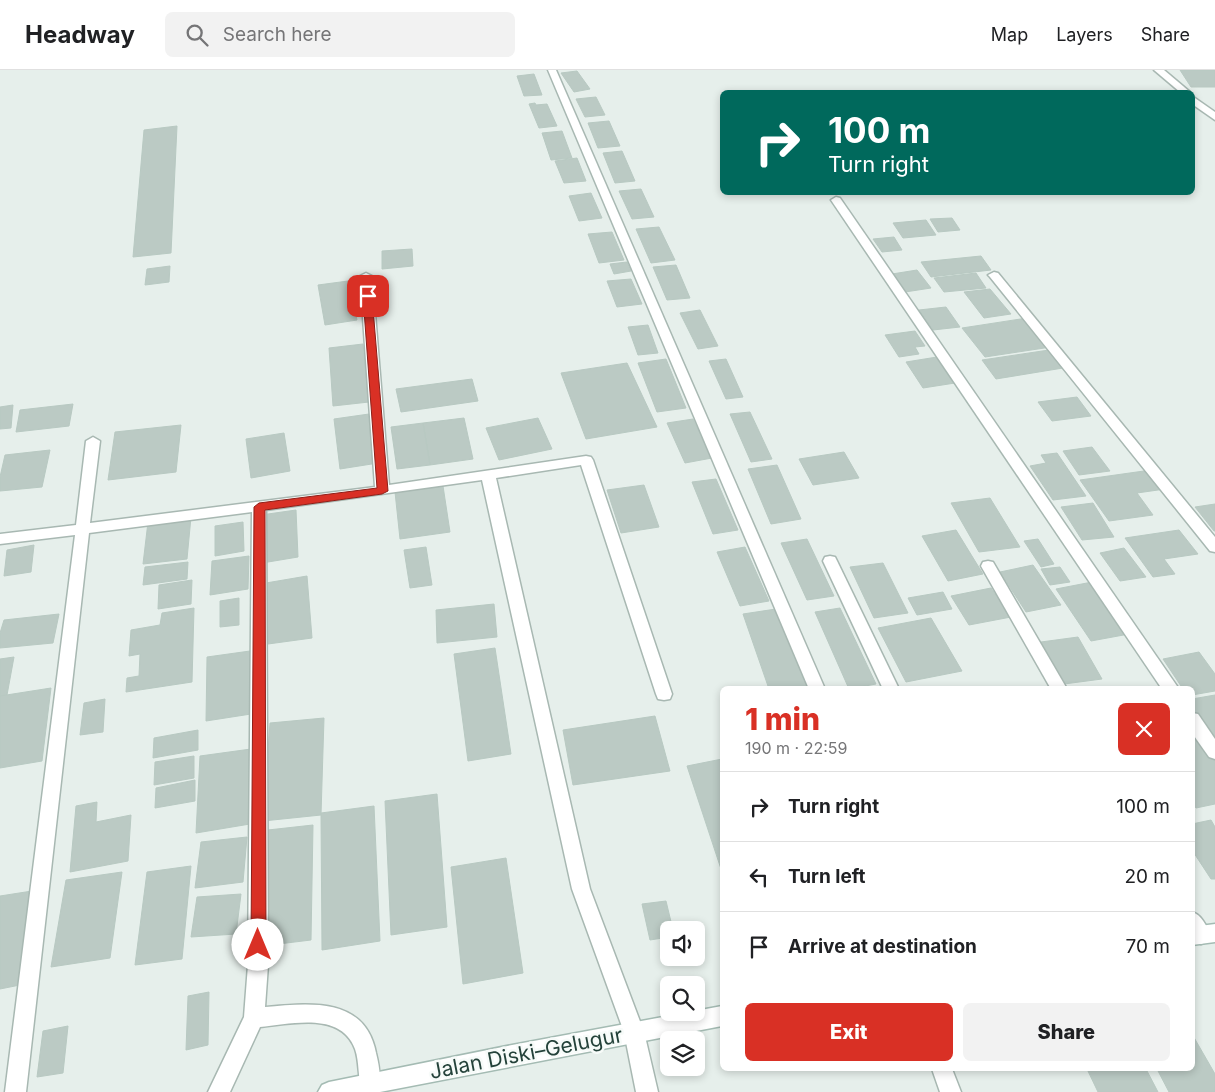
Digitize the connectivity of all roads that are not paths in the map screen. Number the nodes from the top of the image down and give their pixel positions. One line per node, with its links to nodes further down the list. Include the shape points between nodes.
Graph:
1 (552, 70): 18 (street)
2 (1158, 70): 3 (street)
3 (1183, 90)
4 (1195, 101): 5 (street)
5 (1215, 118)
6 (836, 200): 21 (street)
7 (994, 275): 15 (street)
8 (366, 276): 11 (street)
9 (93, 442): 13 (street)
10 (488, 475): 11 (street); 22 (street, via 586,460); 27 (street, via 581,889)
11 (382, 491): 12 (street)
12 (259, 507): 13 (street); 26 (street, via 258,965)
13 (82, 528): 14 (street); 30 (street)
14 (0, 539)
15 (1215, 547)
16 (830, 561): 19 (street)
17 (988, 566): 20 (street)
18 (817, 686)
19 (890, 686)
20 (1057, 686)
21 (1169, 686)
22 (664, 694)
23 (1195, 723): 24 (street)
24 (1215, 752)
25 (720, 1016): 27 (street, Jalan Diski–Gelugur)
26 (254, 1018): 29 (street, via 321,1012 342,1017 364,1045); 31 (street)
27 (634, 1032): 29 (street, Jalan Diski–Gelugur); 33 (street)
28 (943, 1071): 34 (street)
29 (370, 1084): 32 (street, Jalan Diski–Gelugur)
30 (15, 1092)
31 (219, 1092)
32 (329, 1092)
33 (647, 1092)
34 (951, 1092)

